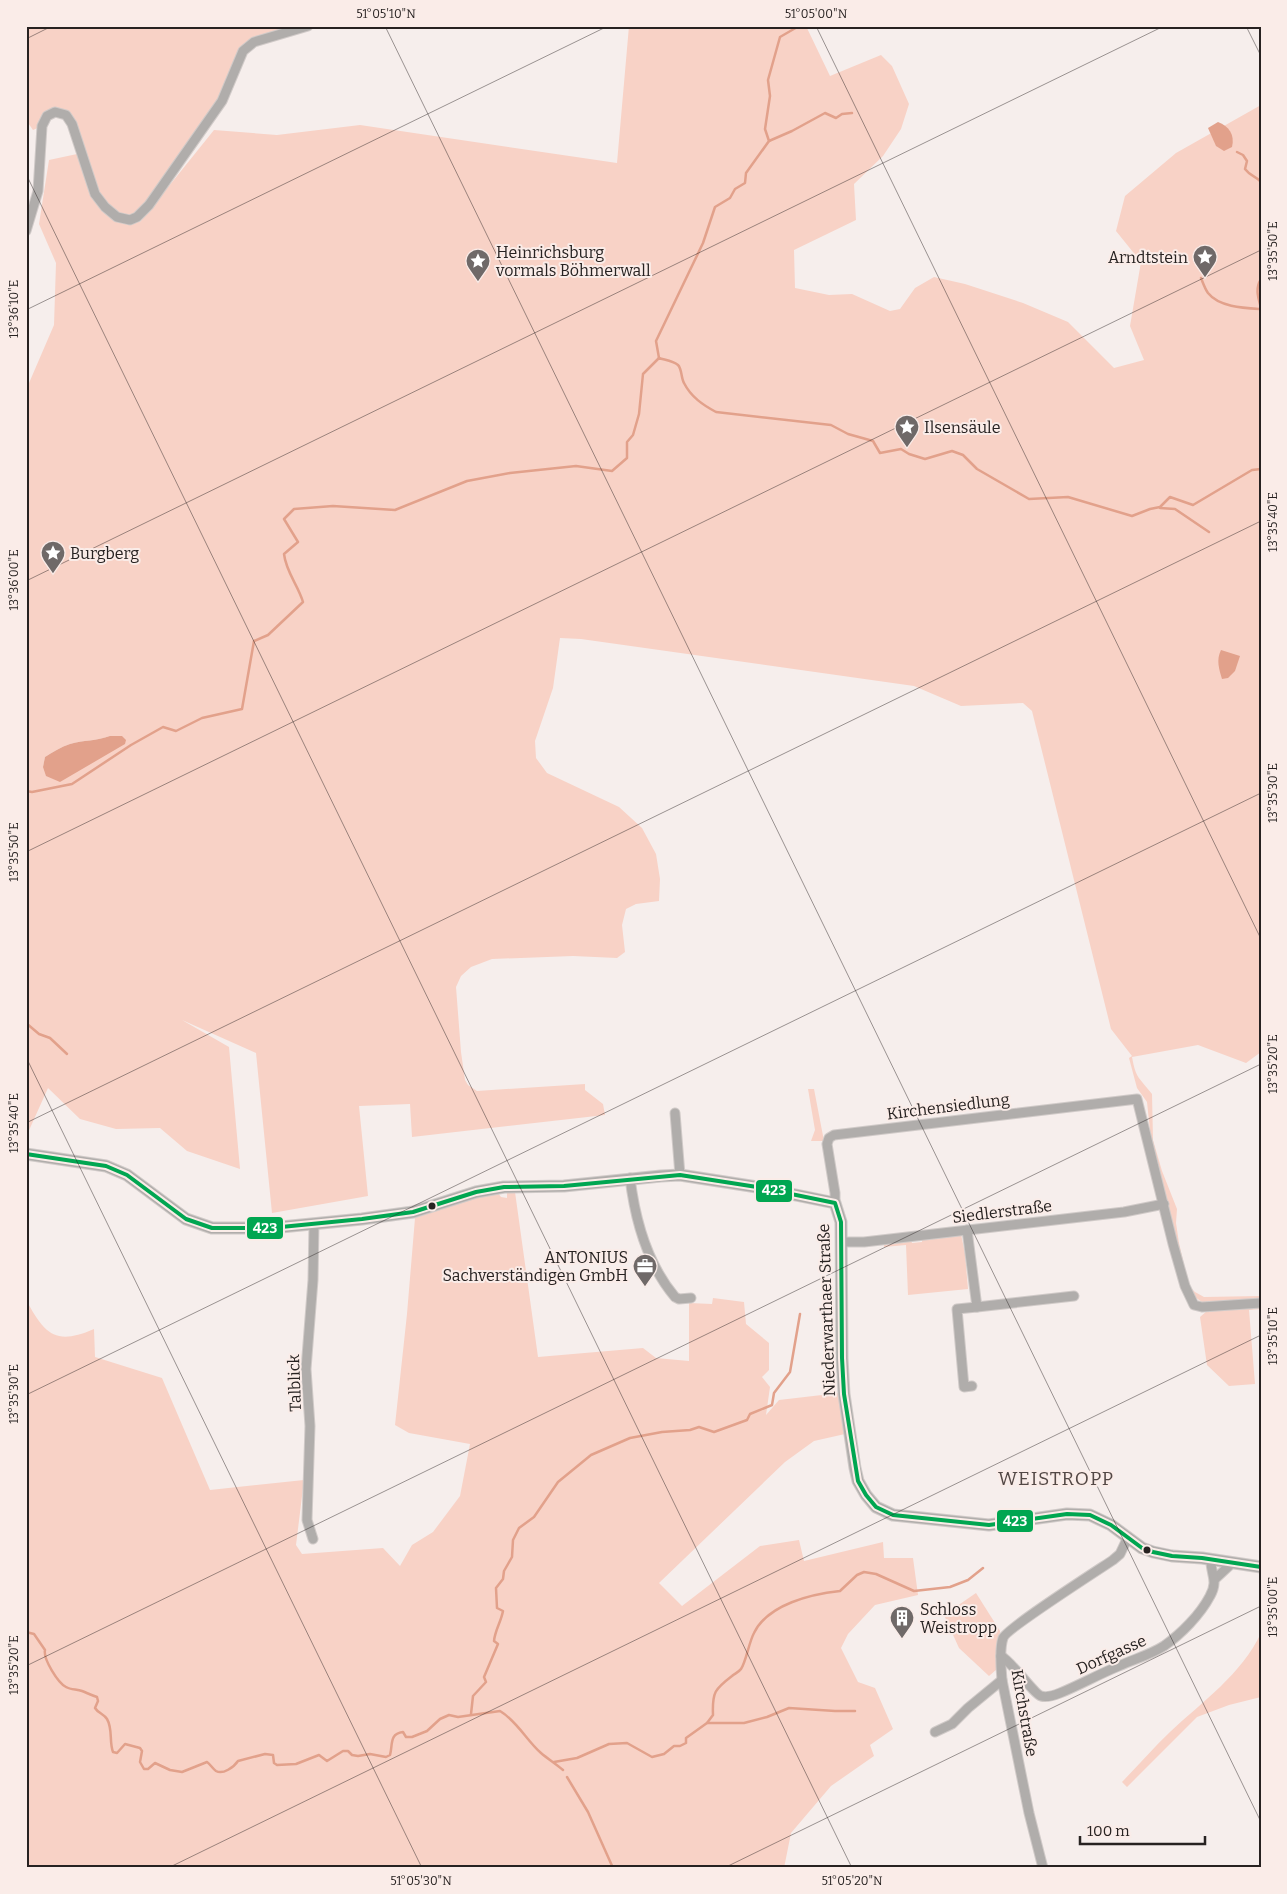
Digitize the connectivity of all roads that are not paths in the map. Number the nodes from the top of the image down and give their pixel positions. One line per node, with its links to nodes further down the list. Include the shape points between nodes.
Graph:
1 (308, 26): 2 (street, via 254,42 243,51 222,101 149,205 130,220 117,217 95,194 72,124 66,115 56,112 47,116 42,126 38,191)
2 (26, 231)
3 (675, 1113): 5 (street)
4 (29, 1155): 9 (street, Niederwarthaer Straße, via 106,1166 127,1175 186,1219 212,1228)
5 (680, 1175): 6 (street, Niederwarthaer Straße); 7 (street, Niederwarthaer Straße)
6 (630, 1178): 9 (street, Niederwarthaer Straße, via 564,1186 504,1187 476,1192 413,1212); 13 (street, via 649,1255 675,1297)
7 (835, 1204): 8 (street, Kirchensiedlung, via 828,1144 834,1135 1137,1099); 11 (street, Niederwarthaer Straße, via 841,1222)
8 (1164, 1204): 10 (street, Siedlerstraße, via 1124,1212); 14 (street, via 1185,1286 1194,1305)
9 (314, 1224): 18 (street, Talblick, via 314,1280 306,1369 310,1426 306,1520)
10 (967, 1230): 11 (street, Siedlerstraße); 15 (street)
11 (842, 1242): 17 (street, Niederwarthaer Straße, via 844,1394 856,1474 876,1507 893,1515 989,1525 1079,1513 1102,1520)
12 (1074, 1296): 15 (street)
13 (692, 1298)
14 (1261, 1303)
15 (977, 1306): 16 (street, via 957,1309 964,1387)
16 (972, 1386)
17 (1128, 1537): 19 (street, Niederwarthaer Straße, via 1142,1548 1162,1555); 23 (street, Kirchstraße, via 1120,1554 1113,1560 1005,1633)
18 (313, 1540)
19 (1211, 1559): 20 (street, Niederwarthaer Straße); 22 (street)
20 (1229, 1563): 21 (street, Niederwarthaer Straße); 22 (street, Dorfgasse)
21 (1261, 1567)
22 (1215, 1579): 23 (street, Dorfgasse, via 1206,1603 1185,1628 1162,1647 1058,1694 1045,1697 1037,1694)
23 (1001, 1656): 24 (street, Kirchstraße)
24 (1002, 1680): 25 (street, via 952,1724); 26 (street, Kirchstraße)
25 (935, 1732)
26 (1042, 1867)

